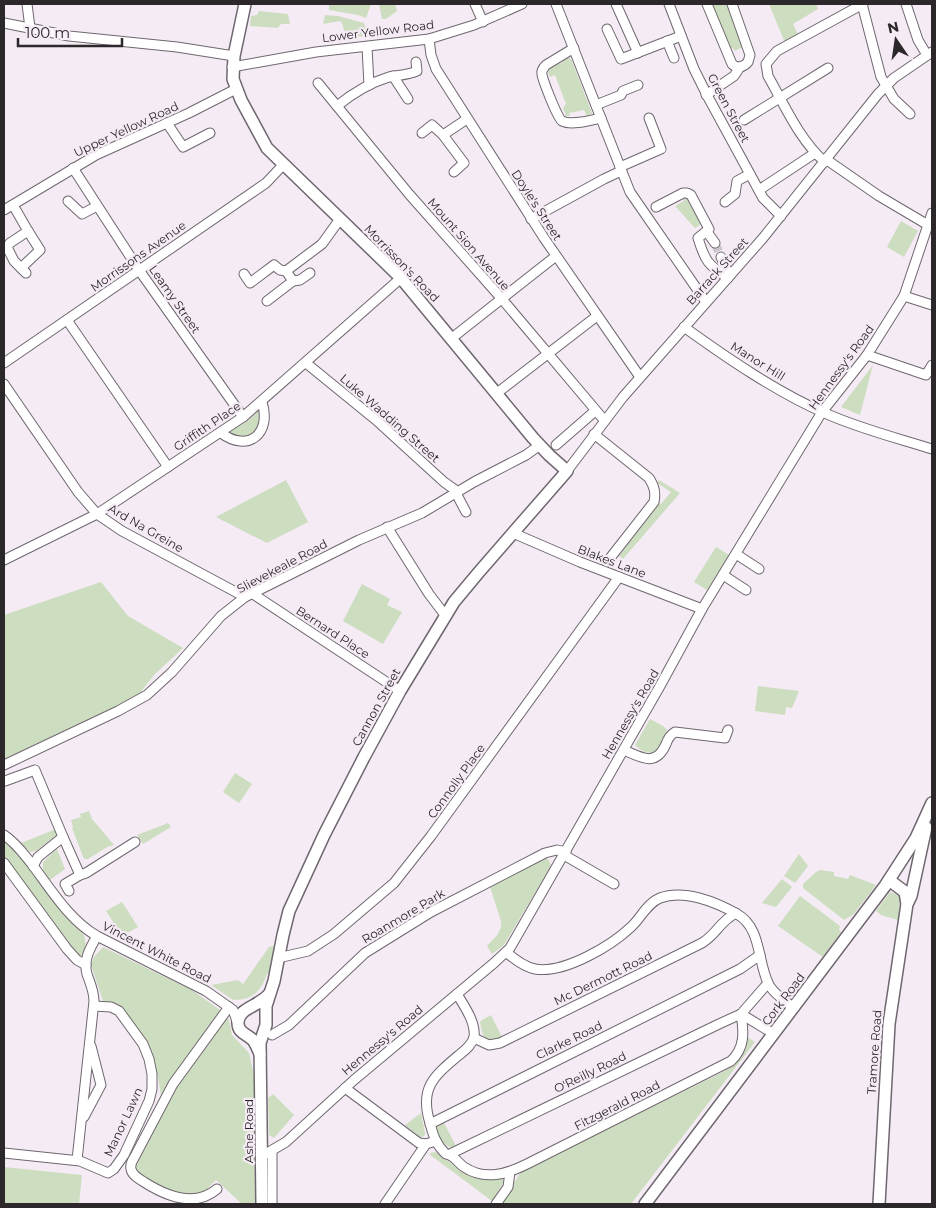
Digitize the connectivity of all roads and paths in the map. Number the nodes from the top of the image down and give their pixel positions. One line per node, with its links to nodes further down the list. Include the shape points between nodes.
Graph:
1 (27, 4): 14 (street)
2 (245, 4): 24 (main road)
3 (475, 4): 12 (street)
4 (522, 4): 12 (street, Lower Yellow Road)
5 (556, 4): 20 (street)
6 (616, 4): 21 (street)
7 (669, 4): 16 (street, Green Street)
8 (707, 4): 26 (street, via 732,64)
9 (732, 4): 26 (street, via 750,55 748,62)
10 (863, 4): 32 (street); 35 (street, via 777,51 768,60 767,73)
11 (906, 4): 22 (street, via 920,43)
12 (483, 22): 17 (street, Lower Yellow Road)
13 (4, 23): 14 (street, Lower Yellow Road)
14 (30, 28): 24 (street, Lower Yellow Road, via 69,36 177,47)
15 (607, 29): 21 (street, via 621,60)
16 (681, 36): 18 (street); 34 (street, Green Street)
17 (429, 39): 19 (street, Lower Yellow Road); 42 (street, Doyle's Street, via 436,69)
18 (667, 41): 21 (street); 23 (street)
19 (366, 47): 24 (street, Lower Yellow Road); 30 (street)
20 (574, 48): 37 (street); 40 (street, via 542,69 558,118 564,122)
21 (638, 53)
22 (930, 54): 32 (street, Barrack Street)
23 (674, 58)
24 (233, 61): 33 (main road, Morrisson's Road)
25 (416, 62): 28 (street, via 417,71)
26 (740, 67): 34 (street, via 734,76)
27 (828, 68): 35 (street)
28 (393, 76): 30 (street); 36 (street)
29 (318, 83): 38 (street, Mount Sion Avenue)
30 (369, 84): 38 (street)
31 (638, 84): 37 (street)
32 (886, 86): 39 (street); 49 (street, Barrack Street)
33 (236, 89): 44 (street, Upper Yellow Road); 50 (main road, Morrisson's Road, via 265,144)
34 (706, 95): 54 (street, Green Street)
35 (781, 98): 43 (street); 48 (street)
36 (408, 99)
37 (596, 105): 40 (street)
38 (337, 106): 82 (street, Mount Sion Avenue, via 414,200)
39 (910, 114)
40 (601, 118): 52 (street)
41 (649, 118): 52 (street, via 661,149)
42 (467, 119): 47 (street); 65 (street, Doyle's Street)
43 (744, 120)
44 (167, 123): 45 (street, via 183,147); 51 (street, Upper Yellow Road)
45 (210, 133)
46 (422, 133): 47 (street, via 432,125)
47 (443, 135): 53 (street, via 464,163)
48 (815, 153): 49 (street); 55 (street)
49 (826, 161): 63 (street, Barrack Street); 66 (street)
50 (283, 165): 64 (main road, Morrisson's Road); 74 (street, Morrissons Avenue, via 266,183)
51 (73, 168): 58 (street, Upper Yellow Road); 59 (street, Leamy Street)
52 (620, 169): 65 (street); 84 (street, via 632,196)
53 (454, 172)
54 (750, 174): 55 (street, Green Street); 57 (street, via 737,181 735,194)
55 (759, 190): 63 (street, Green Street)
56 (68, 201): 59 (street, via 82,214)
57 (725, 202)
58 (13, 205): 61 (street, Upper Yellow Road); 67 (street)
59 (97, 206): 74 (street, Leamy Street)
60 (656, 207): 68 (street, via 688,193 708,226)
61 (4, 210)
62 (932, 213): 66 (street, Hennessy's Road)
63 (781, 216): 78 (street, Barrack Street)
64 (340, 219): 75 (street, via 322,244); 79 (main road, Morrisson's Road)
65 (532, 219): 72 (street, Doyle's Street)
66 (928, 224): 69 (street, Hennessy's Road)
67 (28, 231): 67 (street, via 7,246 23,271 40,250)
68 (706, 232): 70 (street); 78 (street, via 698,238 708,263)
69 (923, 240): 71 (street); 81 (street, Hennessy's Road)
70 (715, 243)
71 (932, 243)
72 (556, 256): 82 (street); 86 (street, Doyle's Street)
73 (721, 258): 78 (street)
74 (139, 270): 87 (street, Morrissons Avenue); 102 (street, Leamy Street)
75 (286, 271): 77 (street, via 274,265 250,283); 80 (street)
76 (310, 273): 80 (street)
77 (244, 274)
78 (730, 276): 84 (street, Barrack Street)
79 (401, 278): 89 (main road, Morrisson's Road); 92 (street, Griffith Place)
80 (293, 281): 83 (street)
81 (904, 296): 85 (street); 91 (street, Hennessy's Road)
82 (502, 299): 89 (street); 90 (street, Mount Sion Avenue)
83 (267, 301)
84 (706, 302): 88 (street, Barrack Street)
85 (932, 305)
86 (596, 316): 90 (street); 96 (street, Doyle's Street)
87 (67, 320): 93 (street, Morrissons Avenue); 109 (street)
88 (684, 327): 96 (street, Barrack Street); 101 (street, Manor Hill, via 755,374)
89 (452, 338): 98 (main road, Morrisson's Road)
90 (547, 354): 98 (street); 100 (street, Mount Sion Avenue)
91 (867, 355): 95 (street); 101 (street, Hennessy's Road)
92 (306, 363): 99 (street, Griffith Place); 111 (street, Luke Wadding Street, via 364,409)
93 (4, 364)
94 (932, 365): 95 (street)
95 (929, 376)
96 (640, 377): 103 (street, Barrack Street)
97 (4, 384): 113 (street, Ard Na Greine, via 78,492)
98 (497, 393): 106 (main road, Morrisson's Road)
99 (262, 402): 102 (street, Griffith Place); 104 (street, via 265,421 256,436 241,441 228,438)
100 (595, 411): 103 (street, Mount Sion Avenue); 107 (street)
101 (822, 412): 108 (street, Manor Hill); 116 (street, Hennessy's Road)
102 (243, 417): 104 (street, Griffith Place)
103 (604, 420): 105 (street, Barrack Street)
104 (221, 432): 109 (street, Griffith Place)
105 (594, 434): 110 (street, Barrack Street); 118 (street, via 649,478 655,495 654,502)
106 (540, 445): 110 (main road, Morrisson's Road); 111 (street, Slievekeale Road)
107 (556, 445)
108 (932, 449)
109 (168, 467): 113 (street, Griffith Place)
110 (567, 471): 115 (main road, Cannon Street)
111 (457, 492): 112 (street); 114 (street, Slievekeale Road, via 422,513)
112 (466, 512)
113 (97, 514): 117 (street, Griffith Place); 123 (street, Ard Na Greine, via 122,531)
114 (387, 528): 123 (street, Slievekeale Road); 125 (street)
115 (514, 533): 121 (street, Blakes Lane); 125 (main road, Cannon Street, via 471,580)
116 (736, 554): 119 (street); 120 (street, Hennessy's Road)
117 (4, 560)
118 (607, 562)
119 (759, 568)
120 (723, 575): 122 (street); 124 (street, Hennessy's Road)
121 (619, 578): 124 (street, Blakes Lane); 149 (street, Connolly Place, via 400,876 321,944 303,953)
122 (746, 590)
123 (249, 596): 126 (street, Bernard Place); 129 (street, Slievekeale Road, via 221,616 172,672 147,695)
124 (702, 609): 128 (street, Hennessy's Road)
125 (445, 615): 126 (main road, Cannon Street)
126 (400, 691): 149 (main road, Cannon Street, via 306,872 287,916)
127 (728, 730): 128 (street, via 725,738 679,731 671,734 656,758 644,758)
128 (624, 750): 135 (street, Hennessy's Road)
129 (4, 765)
130 (5, 781): 133 (street, via 35,770)
131 (931, 807): 138 (main road, Cork Road); 140 (main road, Tramore Road)
132 (4, 835): 136 (street, Vincent White Road)
133 (64, 837): 136 (street); 139 (street)
134 (135, 842): 139 (street)
135 (565, 853): 143 (street); 147 (street, Hennessy's Road); 160 (street, Roanmore Park, via 557,850 545,853 431,912 365,953 289,1025)
136 (30, 862): 146 (street, Vincent White Road, via 75,918)
137 (4, 864): 150 (street, via 67,949)
138 (898, 868): 140 (main road); 141 (main road, Cork Road)
139 (80, 875): 142 (street)
140 (916, 877): 144 (main road, Tramore Road)
141 (889, 880): 144 (main road, via 904,892); 156 (main road, Cork Road)
142 (65, 884)
143 (614, 884)
144 (908, 904): 182 (main road, Tramore Road, via 889,1024)
145 (736, 914): 147 (street, via 700,898 665,897 651,904 633,926 613,942 574,962 536,970); 148 (street, via 750,927); 163 (street, Mc Dermott Road, via 725,920 702,943 500,1043 489,1045)
146 (97, 936): 150 (street); 155 (street, Vincent White Road, via 195,984)
147 (506, 952): 153 (street, Hennessy's Road)
148 (760, 955): 151 (street); 168 (street, Clarke Road, via 720,980)
149 (278, 958): 152 (main road, Cannon Street)
150 (86, 965): 154 (street)
151 (768, 983): 156 (street); 158 (street)
152 (271, 992): 157 (main road, via 262,1002); 160 (main road, Cannon Street, via 266,1006)
153 (457, 994): 163 (street, via 470,1018); 166 (street, Hennessy's Road)
154 (94, 1006): 164 (street); 174 (street, Manor Lawn, via 119,1011 145,1048 153,1084 124,1155 114,1169 105,1172)
155 (230, 1007): 157 (street); 159 (street); 176 (street, via 173,1084 130,1168 141,1180 174,1198 201,1198)
156 (794, 1008): 161 (main road, Cork Road)
157 (248, 1009): 159 (main road, via 239,1016); 160 (main road, via 261,1012)
158 (741, 1014): 161 (street); 173 (street, O'Reilly Road); 175 (street, Fitzgerald Road, via 742,1043 736,1056 728,1063)
159 (238, 1024): 162 (main road)
160 (267, 1028): 162 (main road, via 256,1035); 165 (main road, Ashe Road, via 261,1040)
161 (774, 1034): 181 (main road, Cork Road)
162 (246, 1035): 165 (main road, Ashe Road, via 254,1042)
163 (474, 1038): 168 (street, via 429,1087 426,1100)
164 (90, 1041): 167 (street); 167 (street, via 101,1085)
165 (260, 1058): 172 (main road, Ashe Road)
166 (345, 1088): 170 (street, via 418,1143); 172 (street, Hennessy's Road, via 290,1139)
167 (82, 1122): 174 (street)
168 (430, 1124): 169 (street)
169 (436, 1141): 170 (street); 173 (street, Fitzgerald Road, via 446,1154)
170 (426, 1144): 179 (street)
171 (4, 1153): 174 (street, Manor Lawn)
172 (267, 1154): 177 (main road, Ashe Road); 178 (street)
173 (450, 1154): 175 (street, Fitzgerald Road, via 464,1167 474,1171 500,1175)
174 (77, 1160)
175 (510, 1172): 180 (street, via 508,1186)
176 (217, 1189)
177 (262, 1204)
178 (272, 1204)
179 (385, 1204)
180 (496, 1204)
181 (645, 1204)
182 (879, 1204)

